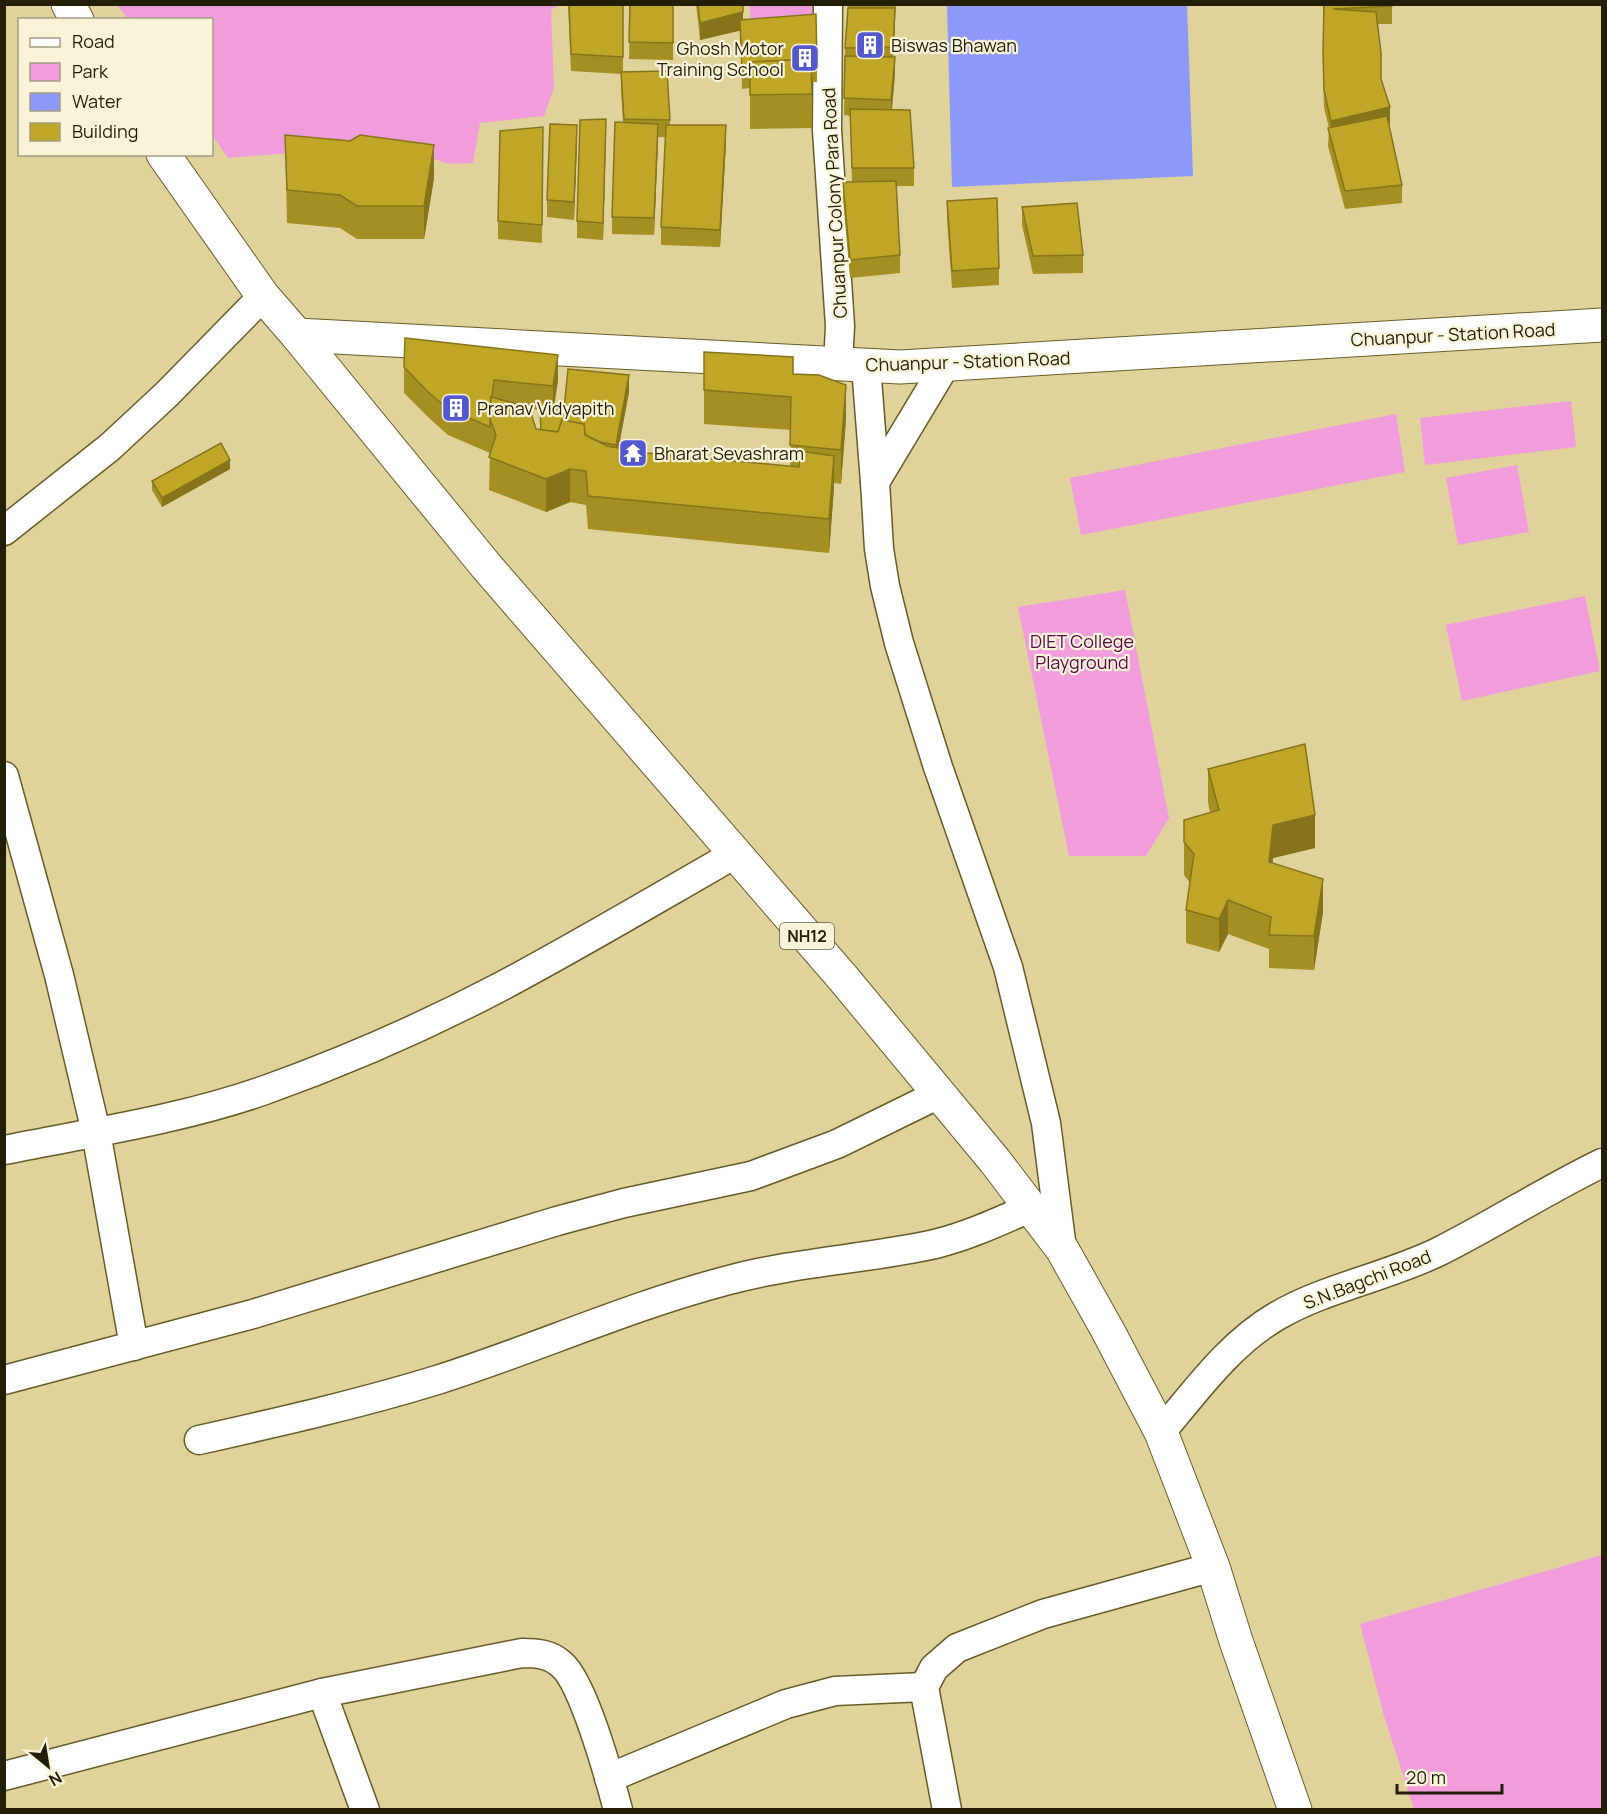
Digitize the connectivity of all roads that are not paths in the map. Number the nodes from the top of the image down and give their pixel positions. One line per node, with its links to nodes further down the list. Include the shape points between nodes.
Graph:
1 (68, 4): 3 (main road)
2 (828, 4): 9 (street, Chuanpur Colony Para Road, via 826,130 840,326)
3 (76, 18)
4 (164, 156): 5 (main road, NH12)
5 (263, 296): 7 (main road, NH12); 11 (street, via 110,447)
6 (1602, 325): 8 (main road, Chuanpur - Station Road)
7 (297, 335): 9 (main road, Chuanpur - Station Road); 13 (main road, NH12, via 486,567)
8 (946, 364): 9 (main road, Chuanpur - Station Road); 10 (street)
9 (852, 365): 10 (street, Chuanpur Colony Para Road)
10 (875, 482): 19 (street, Chuanpur Colony Para Road, via 879,549 898,643 1008,968 1046,1123)
11 (4, 531)
12 (4, 776): 15 (street, via 59,975)
13 (735, 854): 14 (main road, NH12); 15 (street, via 502,986 411,1031 216,1106)
14 (939, 1094): 18 (main road, NH12); 20 (street, via 837,1144 751,1176 557,1221 253,1314)
15 (96, 1132): 16 (street); 20 (street)
16 (4, 1150)
17 (1602, 1163): 22 (street, S.N.Bagchi Road, via 1437,1252 1304,1302 1276,1317 1218,1365)
18 (1032, 1207): 19 (main road, NH12); 23 (street, via 936,1244 730,1280 437,1380)
19 (1062, 1249): 22 (main road, NH12)
20 (134, 1346): 21 (street)
21 (4, 1380)
22 (1161, 1432): 24 (main road, NH12)
23 (199, 1440)
24 (1213, 1567): 25 (street, via 1043,1614 992,1633 957,1648 934,1668); 32 (main road, NH12)
25 (924, 1687): 28 (street, via 835,1691 810,1696); 31 (street)
26 (322, 1692): 27 (street); 28 (street, via 522,1653 549,1656 562,1664 578,1689); 29 (street)
27 (4, 1776)
28 (609, 1778): 30 (street)
29 (365, 1809)
30 (618, 1809)
31 (947, 1809)
32 (1295, 1809)

